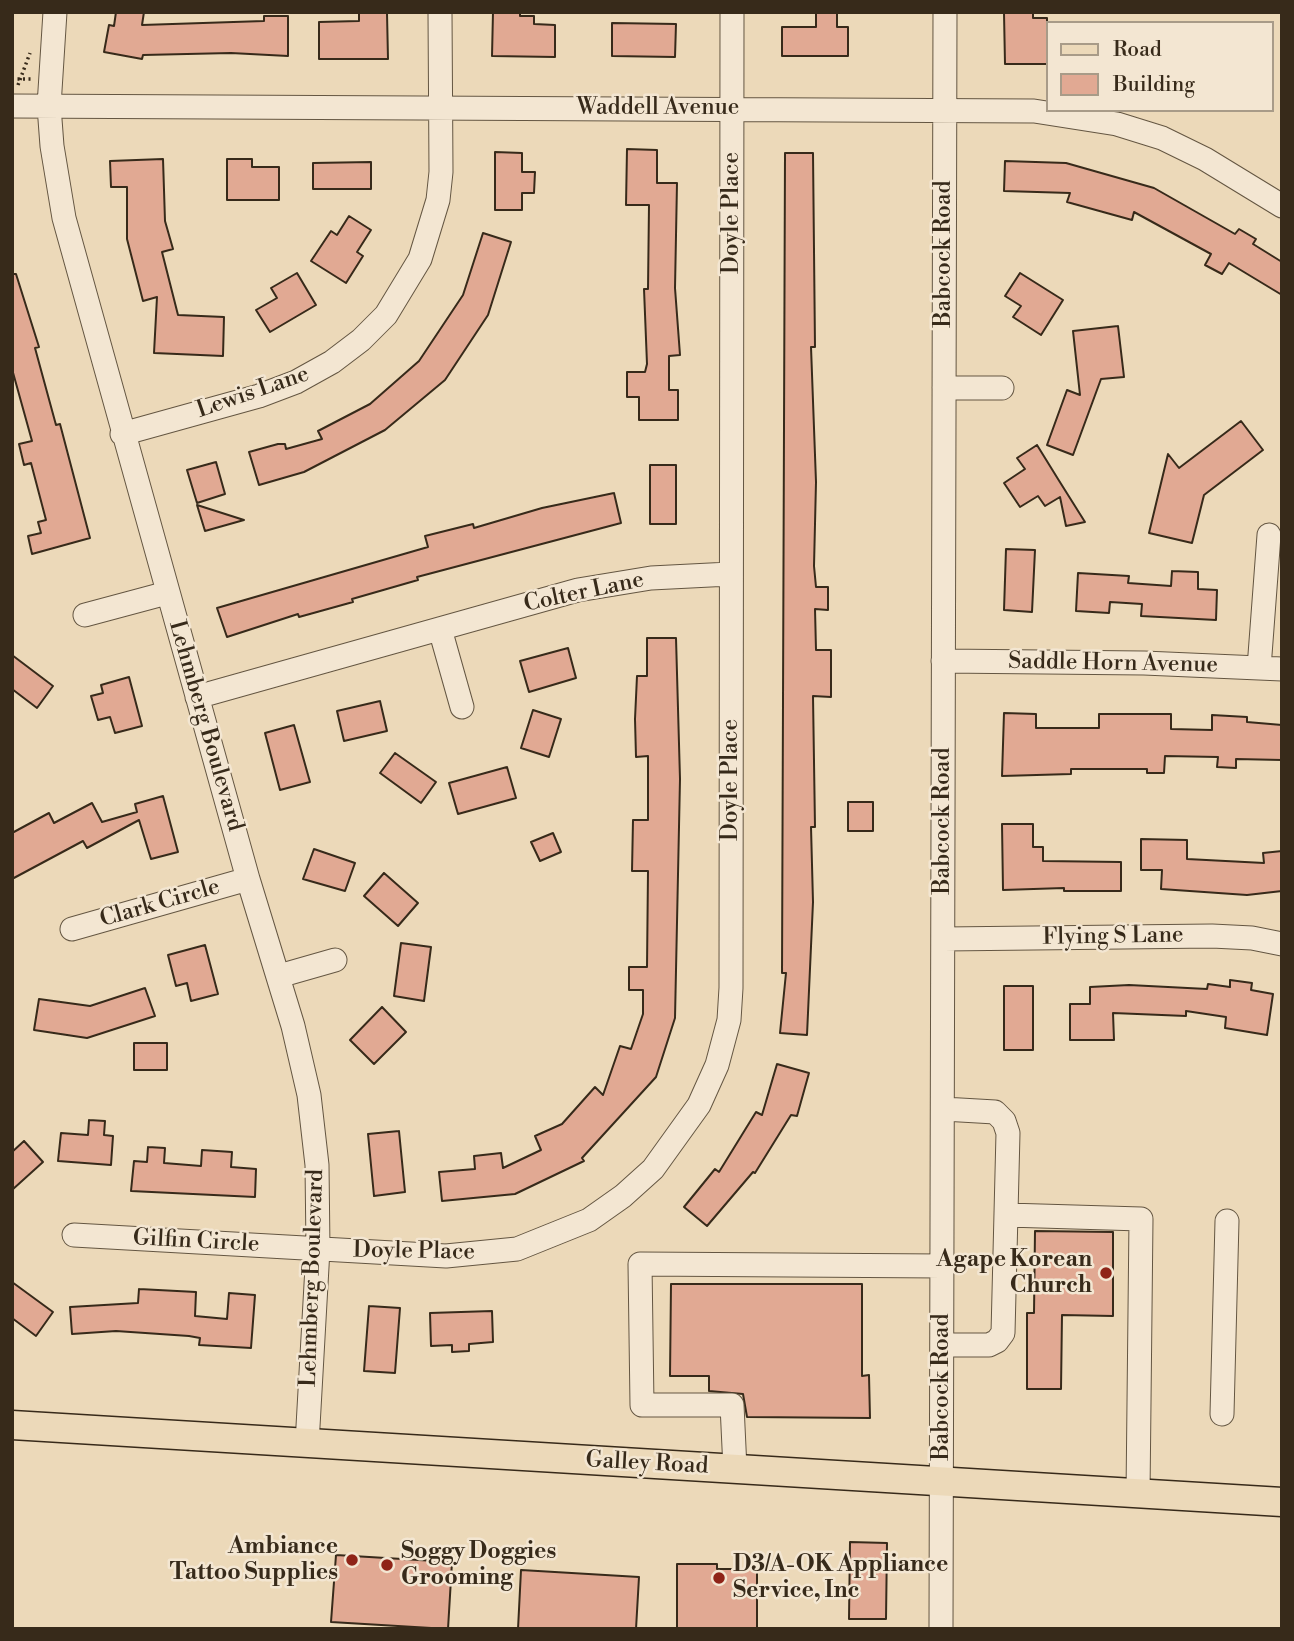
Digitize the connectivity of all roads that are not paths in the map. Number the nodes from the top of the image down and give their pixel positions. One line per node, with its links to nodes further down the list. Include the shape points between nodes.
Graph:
1 (55, 12): 6 (street, Lehmberg Boulevard)
2 (440, 12): 7 (street, Lewis Lane)
3 (732, 12): 8 (street, Doyle Place)
4 (945, 12): 9 (street, Babcock Road)
5 (16, 106): 6 (street, Waddell Avenue)
6 (50, 106): 7 (street, Waddell Avenue); 13 (street, Lehmberg Boulevard, via 64,218)
7 (440, 107): 8 (street, Waddell Avenue); 13 (street, Lewis Lane, via 441,172 432,229 403,292 386,316 332,362 296,382)
8 (732, 107): 9 (street, Waddell Avenue); 15 (street, Doyle Place)
9 (944, 111): 10 (street, Waddell Avenue, via 1034,111 1117,124 1162,138 1205,159); 11 (street, Babcock Road)
10 (1282, 206)
11 (944, 388): 12 (street); 19 (street, Babcock Road)
12 (1002, 388)
13 (122, 434): 16 (street, Lehmberg Boulevard)
14 (1269, 536): 20 (street)
15 (730, 574): 18 (street, Colter Lane, via 610,584); 33 (street, Doyle Place, via 731,988 729,1020 717,1065 699,1105 653,1169 589,1220 551,1238 517,1249 446,1256)
16 (167, 593): 17 (street); 21 (street, Lehmberg Boulevard)
17 (85, 615)
18 (440, 629): 21 (street, Colter Lane); 22 (street)
19 (943, 662): 20 (street, Saddle Horn Avenue); 25 (street, Babcock Road)
20 (1270, 668)
21 (197, 697): 23 (street, Lehmberg Boulevard)
22 (462, 707)
23 (248, 879): 24 (street, Clark Circle); 28 (street, Lehmberg Boulevard)
24 (72, 929)
25 (944, 939): 26 (street, Flying S Lane, via 1212,936); 29 (street, Babcock Road)
26 (1282, 944)
27 (335, 960): 28 (street)
28 (279, 976): 33 (street, Lehmberg Boulevard, via 302,1058 314,1129)
29 (943, 1109): 30 (street, via 995,1112 1004,1121 1008,1133); 34 (street, Babcock Road)
30 (1007, 1215): 35 (street, via 1003,1332 989,1345); 41 (street, via 1141,1219)
31 (1227, 1221): 36 (street)
32 (74, 1235): 33 (street, Gilfin Circle)
33 (318, 1249): 38 (street, Lehmberg Boulevard)
34 (942, 1266): 35 (street, Babcock Road); 39 (street, via 640,1264 642,1405 732,1405)
35 (942, 1345): 40 (street, Babcock Road)
36 (1222, 1414)
37 (12, 1425): 38 (main road, Galley Road)
38 (307, 1444): 39 (main road, Galley Road)
39 (735, 1469): 40 (main road, Galley Road)
40 (941, 1481): 41 (main road, Galley Road); 43 (street, Babcock Road)
41 (1138, 1494): 42 (main road, Galley Road)
42 (1282, 1502)
43 (941, 1629)

